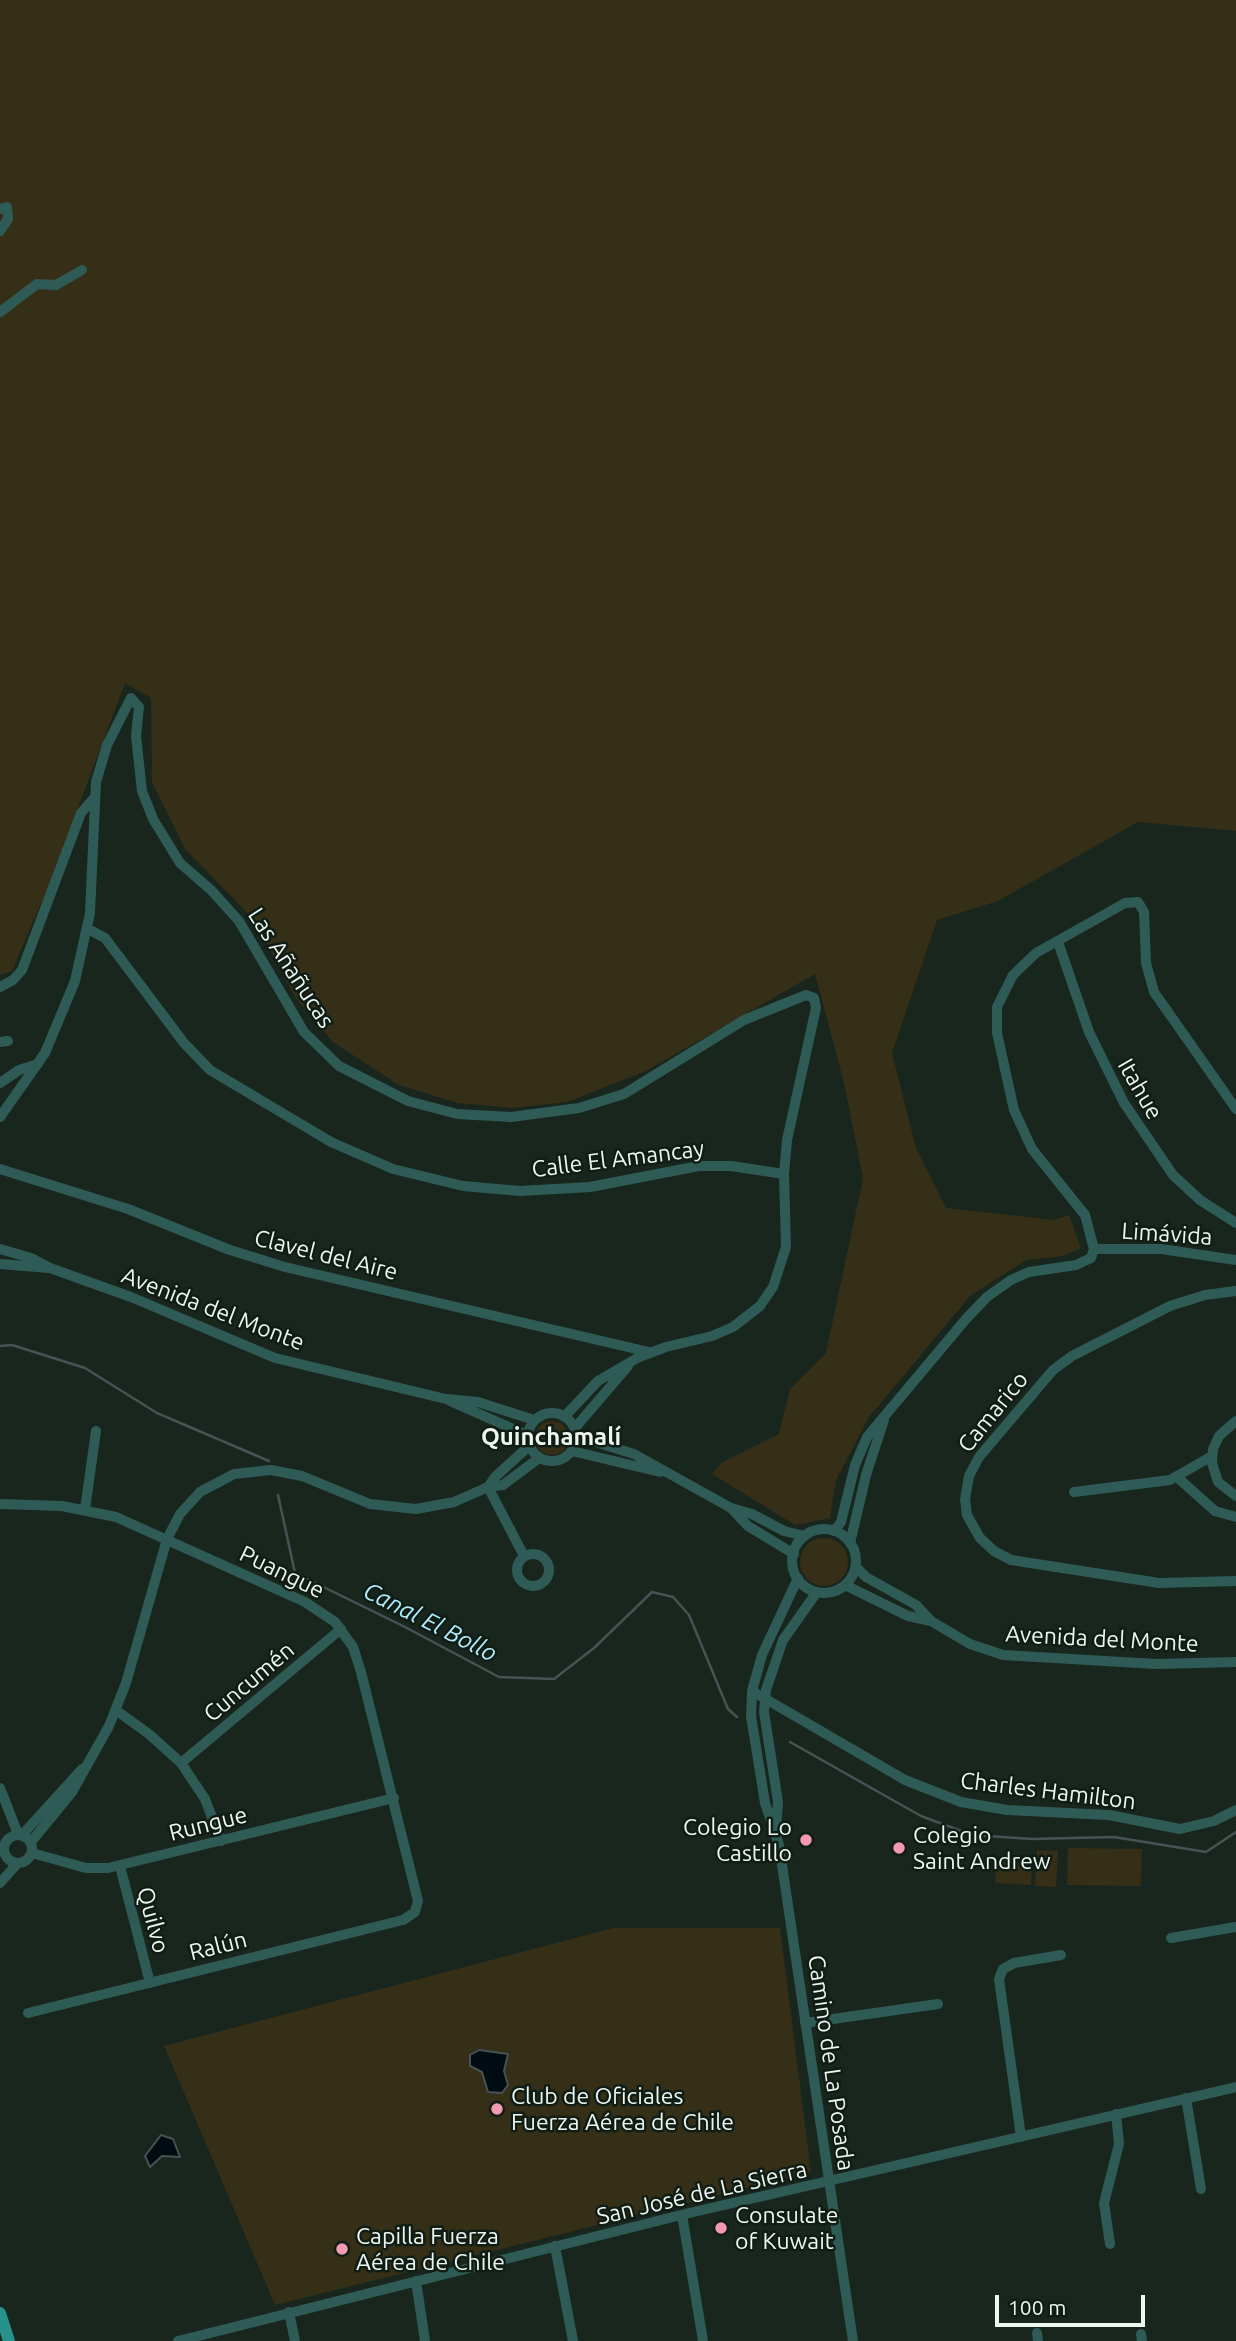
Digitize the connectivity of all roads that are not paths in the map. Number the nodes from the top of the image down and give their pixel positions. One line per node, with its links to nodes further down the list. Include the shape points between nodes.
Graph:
1 (0, 209): 2 (street, via 7,207 8,219)
2 (0, 231)
3 (82, 270): 4 (street, via 56,285 37,284)
4 (0, 312)
5 (94, 798): 6 (street); 8 (street, via 80,813 22,970); 14 (street, Las Añañucas, via 103,756 131,698 139,706 136,736 142,791 180,863 239,921 304,1032 339,1066 399,1097 471,1115 511,1117 579,1108 624,1094 744,1020 806,995 814,998 816,1008 790,1118)
6 (89, 929): 9 (street, via 69,999); 14 (street, Calle El Amancay, via 105,938 184,1043 210,1070 331,1142 393,1169 463,1186 528,1191 590,1187 699,1166)
7 (1059, 942): 11 (street, via 1129,901 1143,906 1146,964 1154,992); 15 (street, Itahue, via 1097,1051 1150,1145 1190,1193); 16 (street, via 1036,953 1013,975 997,1007 997,1033 1014,1110 1032,1149 1084,1215)
8 (0, 987)
9 (38, 1064): 10 (street); 12 (street)
10 (0, 1083)
11 (1236, 1109)
12 (0, 1117)
13 (0, 1169): 22 (street, Clavel del Aire, via 139,1213 285,1267)
14 (784, 1174): 22 (street, via 786,1247 782,1268 767,1297 752,1314 723,1332)
15 (1236, 1223)
16 (1094, 1249): 18 (street, Limávida, via 1161,1249); 27 (street, via 1091,1258 1054,1270 1029,1272 987,1297)
17 (0, 1250): 20 (street, Avenida del Monte)
18 (1236, 1259)
19 (0, 1264): 20 (street, Avenida del Monte)
20 (50, 1268): 24 (street, Avenida del Monte, via 275,1357)
21 (1236, 1290): 52 (street, Camarico, via 1170,1307 1053,1370 979,1457 965,1499 970,1522 980,1538 1012,1560 1159,1583)
22 (649, 1352): 23 (street)
23 (630, 1363): 25 (street, via 598,1381); 30 (street)
24 (446, 1399): 26 (street, Avenida del Monte, via 478,1402); 31 (street, Avenida del Monte)
25 (565, 1416): 26 (street, via 545,1413); 30 (street)
26 (534, 1420): 31 (street)
27 (885, 1420): 44 (street, via 867,1437 858,1454 840,1524); 47 (street)
28 (1236, 1421): 33 (street, via 1219,1436)
29 (96, 1431): 42 (street)
30 (575, 1432): 32 (street); 35 (street, via 634,1454)
31 (528, 1441): 34 (street); 37 (street)
32 (572, 1451): 34 (street, via 557,1461); 35 (street)
33 (1212, 1456): 36 (street); 39 (street, via 1218,1482)
34 (539, 1458): 37 (street, via 507,1483)
35 (664, 1472): 41 (street)
36 (1177, 1477): 38 (street); 43 (street, via 1215,1511)
37 (488, 1487): 46 (street, via 442,1505 393,1508 360,1501 293,1473 246,1471 200,1492 180,1514); 49 (street)
38 (1074, 1493)
39 (1236, 1496)
40 (0, 1503): 42 (street, Puangue)
41 (731, 1508): 45 (street); 48 (street, via 748,1526)
42 (85, 1509): 46 (street, Puangue)
43 (1236, 1517)
44 (834, 1531): 45 (street, via 819,1530); 47 (street)
45 (805, 1536): 48 (street)
46 (167, 1539): 56 (street, Puangue, via 305,1602); 60 (street)
47 (850, 1542): 50 (street)
48 (794, 1554): 51 (street)
49 (524, 1556)
50 (856, 1567): 53 (street); 55 (street, Avenida del Monte, via 916,1605)
51 (798, 1578): 54 (street); 58 (street, Camino de La Posada, via 762,1655)
52 (1236, 1581)
53 (845, 1585): 54 (street, via 829,1593); 55 (street, Avenida del Monte, via 908,1616)
54 (817, 1592): 59 (street, Camino de La Posada, via 783,1640)
55 (931, 1621): 57 (street, Avenida del Monte, via 970,1644 1015,1657 1168,1664)
56 (341, 1629): 61 (street, Cuncumén); 64 (street, Puangue, via 357,1657)
57 (1236, 1662)
58 (752, 1691): 59 (street, Charles Hamilton); 67 (street, Camino de La Posada, via 756,1754)
59 (765, 1698): 65 (street, Charles Hamilton, via 905,1780 961,1802 1007,1810 1109,1815 1180,1829 1195,1828); 67 (street, Camino de La Posada, via 778,1802)
60 (117, 1710): 61 (street); 62 (street)
61 (181, 1763): 70 (street, via 205,1799)
62 (85, 1766): 68 (street); 71 (street)
63 (0, 1788): 68 (street)
64 (394, 1798): 70 (street, Rungue); 76 (street, Puangue, via 418,1897)
65 (1236, 1810)
66 (0, 1831): 69 (street)
67 (776, 1833): 83 (street, Camino de La Posada)
68 (20, 1835): 69 (street); 71 (street)
69 (6, 1841): 72 (street)
70 (221, 1841): 74 (street, Rungue)
71 (32, 1847): 73 (street, via 26,1861); 74 (street, Rungue, via 86,1868)
72 (2, 1857): 73 (street)
73 (17, 1864): 75 (street)
74 (120, 1867): 80 (street, Quilvo)
75 (0, 1883)
76 (415, 1912): 80 (street, Ralún, via 404,1920)
77 (1236, 1927): 78 (street)
78 (1171, 1938)
79 (1061, 1955): 87 (street, via 1014,1963 1003,1969 999,1979)
80 (150, 1983): 82 (street, Ralún)
81 (938, 2004): 83 (street)
82 (28, 2013)
83 (805, 2023): 88 (street, Camino de La Posada)
84 (1236, 2087): 85 (street, San José de La Sierra)
85 (1186, 2098): 86 (street, San José de La Sierra); 89 (street)
86 (1116, 2114): 87 (street, San José de La Sierra); 91 (street, via 1119,2144 1104,2203)
87 (1021, 2137): 88 (street, San José de La Sierra)
88 (829, 2183): 90 (street, San José de La Sierra); 102 (street, Camino de La Posada)
89 (1201, 2189)
90 (682, 2215): 92 (street, San José de La Sierra); 101 (street)
91 (1110, 2244)
92 (555, 2246): 93 (street, San José de La Sierra); 100 (street)
93 (416, 2281): 94 (street, San José de La Sierra); 99 (street)
94 (289, 2312): 97 (street, San José de La Sierra); 98 (street)
95 (0, 2313): 96 (main road)
96 (9, 2341)
97 (178, 2341)
98 (295, 2341)
99 (425, 2341)
100 (573, 2341)
101 (703, 2341)
102 (853, 2341)

